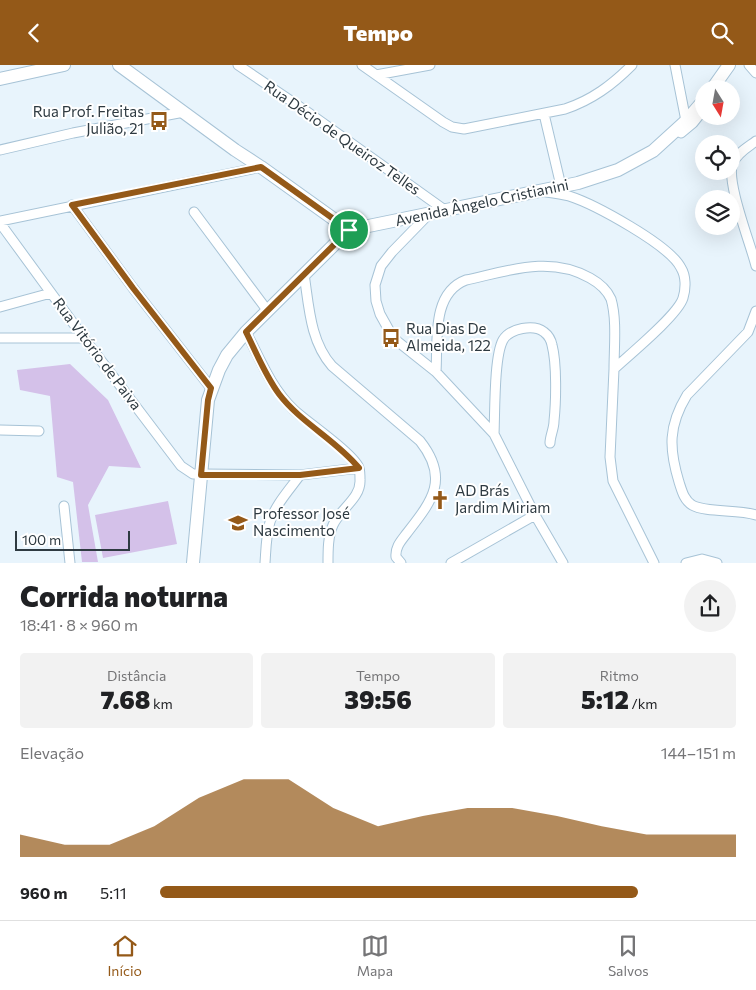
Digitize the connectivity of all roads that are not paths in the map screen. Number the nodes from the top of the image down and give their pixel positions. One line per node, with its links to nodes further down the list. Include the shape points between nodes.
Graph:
1 (64, 65): 13 (street)
2 (119, 65): 17 (street)
3 (238, 65): 28 (street, Rua Décio de Queiroz Telles)
4 (362, 65): 12 (street)
5 (430, 65): 12 (street)
6 (632, 65): 18 (street, via 595,97)
7 (675, 65): 20 (street)
8 (729, 65): 14 (street)
9 (736, 65): 15 (street)
10 (749, 65): 11 (street)
11 (756, 73)
12 (376, 75): 18 (street, via 443,122 458,128 476,128)
13 (0, 79)
14 (718, 80)
15 (725, 80)
16 (695, 110): 20 (street, Avenida Ângelo Cristianini)
17 (184, 112): 22 (street); 23 (street)
18 (544, 114): 24 (street)
19 (695, 120): 26 (street, via 647,160 613,178 577,188)
20 (686, 121): 24 (street, Avenida Ângelo Cristianini, via 653,151 626,167 594,179)
21 (756, 141): 33 (street, via 738,156 731,168)
22 (0, 150)
23 (261, 167): 27 (street); 32 (street)
24 (561, 186): 25 (street, Avenida Ângelo Cristianini); 26 (street)
25 (540, 190): 26 (street); 28 (street, Avenida Ângelo Cristianini)
26 (571, 197): 42 (street, via 654,241 676,259 684,275 684,298 676,312)
27 (72, 205): 31 (street); 44 (street)
28 (446, 211): 30 (street, Avenida Ângelo Cristianini)
29 (194, 212): 37 (street)
30 (429, 214): 32 (street, Avenida Ângelo Cristianini); 43 (street, via 392,252 375,285 380,314 390,332)
31 (0, 222): 35 (street, Rua Vitório de Paiva)
32 (349, 230): 34 (street)
33 (756, 266)
34 (304, 274): 37 (street); 59 (street, via 313,329 325,357 420,441 434,463 432,499 396,548 396,557)
35 (51, 293): 36 (street); 41 (street, Rua Vitório de Paiva)
36 (0, 307)
37 (267, 310): 39 (street)
38 (756, 311): 54 (street, via 748,331 681,404 671,442 683,495 692,505)
39 (246, 332): 44 (street, via 227,355); 49 (street, via 280,394)
40 (0, 338): 41 (street)
41 (84, 338): 50 (street, Rua Vitório de Paiva, via 181,467)
42 (614, 369): 43 (street, via 613,314 607,291 579,272 540,265 466,280 454,286 443,302 440,314); 62 (street, via 610,457 613,481)
43 (436, 372): 47 (street)
44 (211, 388): 50 (street)
45 (0, 431): 46 (street)
46 (39, 431)
47 (494, 434): 48 (street, via 500,346 512,332 535,329 543,331 552,345 555,385); 53 (street)
48 (550, 443)
49 (359, 468): 51 (street); 58 (street, via 357,493 332,526)
50 (201, 475): 51 (street); 56 (street)
51 (300, 475): 57 (street, via 270,521)
52 (64, 506): 55 (street)
53 (535, 515): 60 (street); 61 (street)
54 (756, 515)
55 (69, 562)
56 (193, 563)
57 (265, 563)
58 (328, 563)
59 (401, 563)
60 (451, 563)
61 (563, 563)
62 (654, 563)
63 (686, 563): 64 (street, via 702,559)
64 (717, 563)

